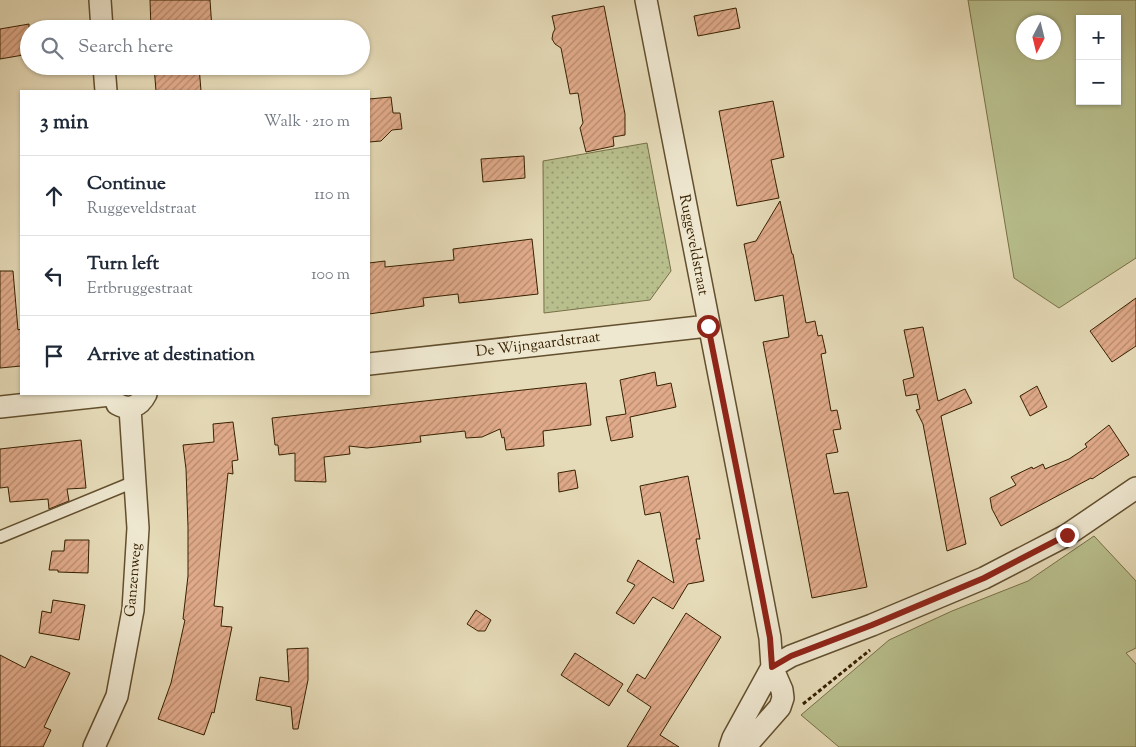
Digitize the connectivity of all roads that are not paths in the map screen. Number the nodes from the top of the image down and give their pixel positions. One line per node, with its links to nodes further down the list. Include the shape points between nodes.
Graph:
1 (100, 0): 3 (street)
2 (646, 0): 6 (street, Ruggeveldstraat)
3 (101, 20)
4 (105, 75): 5 (street)
5 (106, 90)
6 (708, 326): 7 (street, De Wijngaardstraat); 15 (street, Ruggeveldstraat)
7 (370, 364)
8 (110, 395): 10 (street); 11 (street, via 118,405)
9 (145, 395): 11 (street, via 141,402)
10 (0, 407)
11 (130, 408): 12 (street, Ganzenweg)
12 (136, 481): 14 (lane); 16 (street, Ganzenweg, via 138,528 133,610 117,696)
13 (1136, 488): 15 (street, via 1067,535 984,578 791,656)
14 (0, 537)
15 (775, 673): 17 (street); 18 (street, Ruggeveldstraat, via 783,698 780,707)
16 (94, 747)
17 (730, 747)
18 (745, 747)

